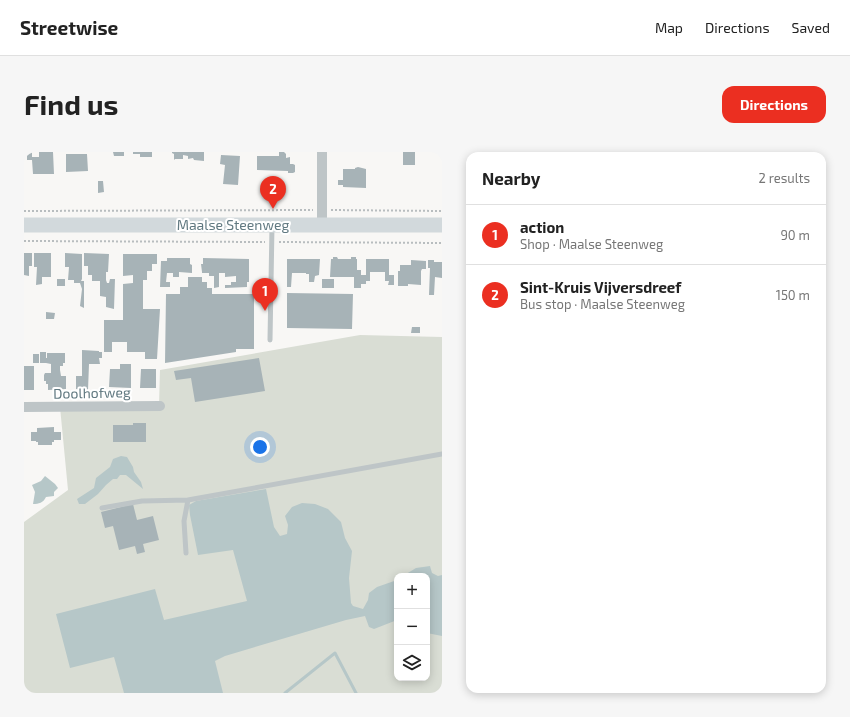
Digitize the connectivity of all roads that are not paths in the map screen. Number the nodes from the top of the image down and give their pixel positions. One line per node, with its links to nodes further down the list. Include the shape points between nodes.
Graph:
1 (322, 152): 5 (street)
2 (24, 225): 3 (main road, Maalse Steenweg)
3 (272, 225): 5 (main road, Maalse Steenweg); 6 (lane)
4 (442, 225): 5 (main road, Maalse Steenweg)
5 (322, 226)
6 (270, 340)
7 (160, 406): 8 (street, Doolhofweg)
8 (24, 407)
9 (442, 454): 10 (lane)
10 (188, 500): 11 (lane, via 142,500); 12 (lane, via 184,521)
11 (102, 508)
12 (186, 553)

